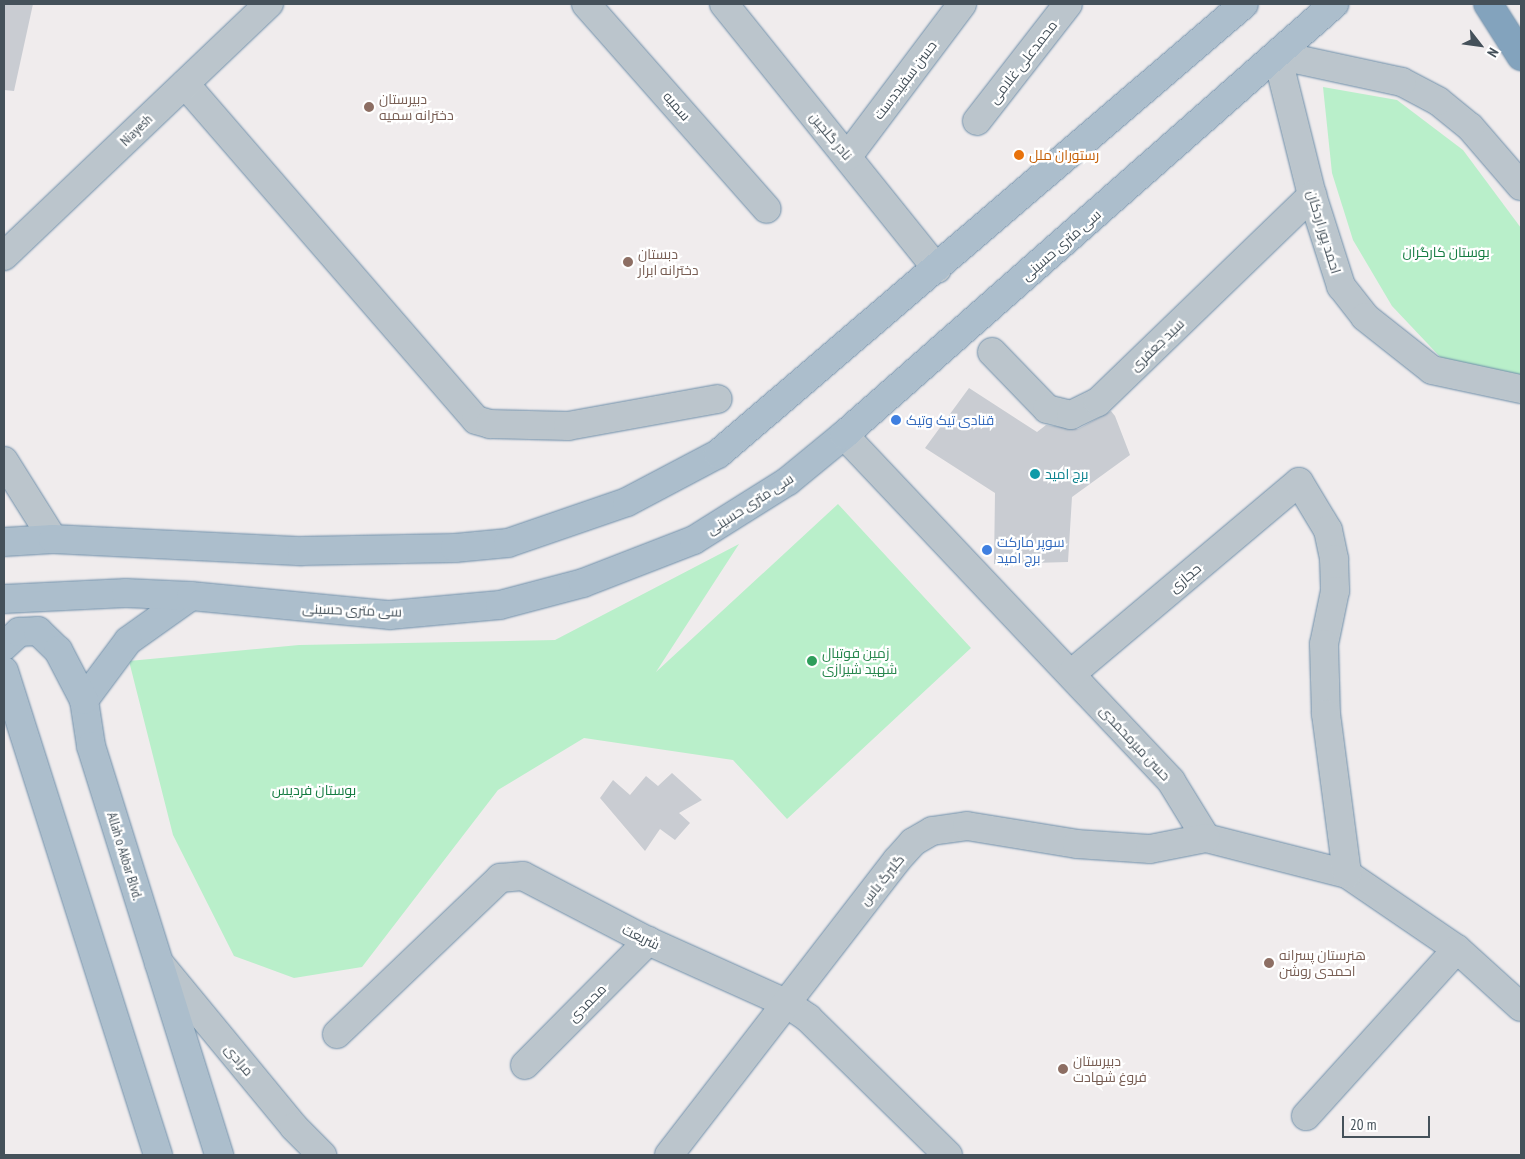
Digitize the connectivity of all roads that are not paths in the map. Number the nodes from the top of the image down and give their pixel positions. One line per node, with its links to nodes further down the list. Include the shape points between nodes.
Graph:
1 (269, 4): 13 (street, Niayesh)
2 (724, 4): 15 (street, نادر گلچین)
3 (962, 4): 15 (street, حسن سفیددست)
4 (1068, 4): 14 (street, محمدعلی غلامی)
5 (1230, 4): 10 (main road)
6 (1244, 4): 10 (main road)
7 (1334, 4): 11 (main road, سی متری حسینی)
8 (1488, 4): 12 (highway)
9 (594, 6): 18 (street, سمیه)
10 (1216, 28): 20 (main road)
11 (1278, 55): 16 (street, via 1402,82 1438,101 1470,127); 17 (street, احمد پور اردکان); 24 (main road, سی متری حسینی)
12 (1521, 56)
13 (184, 84): 19 (street, Niayesh); 23 (street, via 476,420 490,424 568,426)
14 (977, 121)
15 (848, 156): 20 (street, نادر گلچین)
16 (1521, 186)
17 (1312, 195): 21 (street, سید جعفری, via 1098,402 1071,415 1047,409); 22 (street, احمد پور اردکان, via 1341,286 1365,317 1432,370)
18 (767, 209)
19 (4, 256)
20 (937, 269): 26 (main road, via 718,454 627,502 508,543 302,551)
21 (992, 352)
22 (1521, 389)
23 (718, 400)
24 (844, 435): 28 (main road, سی متری حسینی, via 788,481 694,540 583,583 500,605 390,615); 32 (street, حسن میرمحمدی)
25 (8, 482): 26 (street)
26 (53, 539): 27 (main road)
27 (4, 542)
28 (191, 596): 29 (main road, سی متری حسینی, via 35,596); 33 (main road, via 128,641)
29 (4, 599)
30 (4, 646): 33 (main road, Allah o Akbar Blvd., via 18,632 38,631 58,650)
31 (4, 671): 44 (main road)
32 (1071, 674): 34 (street, حسن میرمحمدی, via 1171,781); 35 (street, حجازی, via 1299,482 1328,530 1334,559 1335,591 1324,644 1326,714)
33 (84, 700): 38 (main road, Allah o Akbar Blvd., via 91,746)
34 (1206, 838): 35 (street); 39 (street, گلبرگ یاس, via 1150,848 1078,844 967,826 932,831 897,860)
35 (1347, 874): 37 (street)
36 (648, 941): 39 (street, شریعت); 41 (street, شریعت, via 523,876 509,874); 42 (street, محمدی)
37 (1457, 950): 40 (street); 43 (street)
38 (158, 962): 45 (main road, Allah o Akbar Blvd.); 46 (street, مرادی)
39 (786, 1003): 47 (street, گلبرگ یاس); 48 (street, شریعت, via 808,1018)
40 (1521, 1007)
41 (337, 1034)
42 (525, 1065)
43 (1306, 1116)
44 (158, 1155)
45 (219, 1155)
46 (322, 1155)
47 (669, 1155)
48 (948, 1155)

